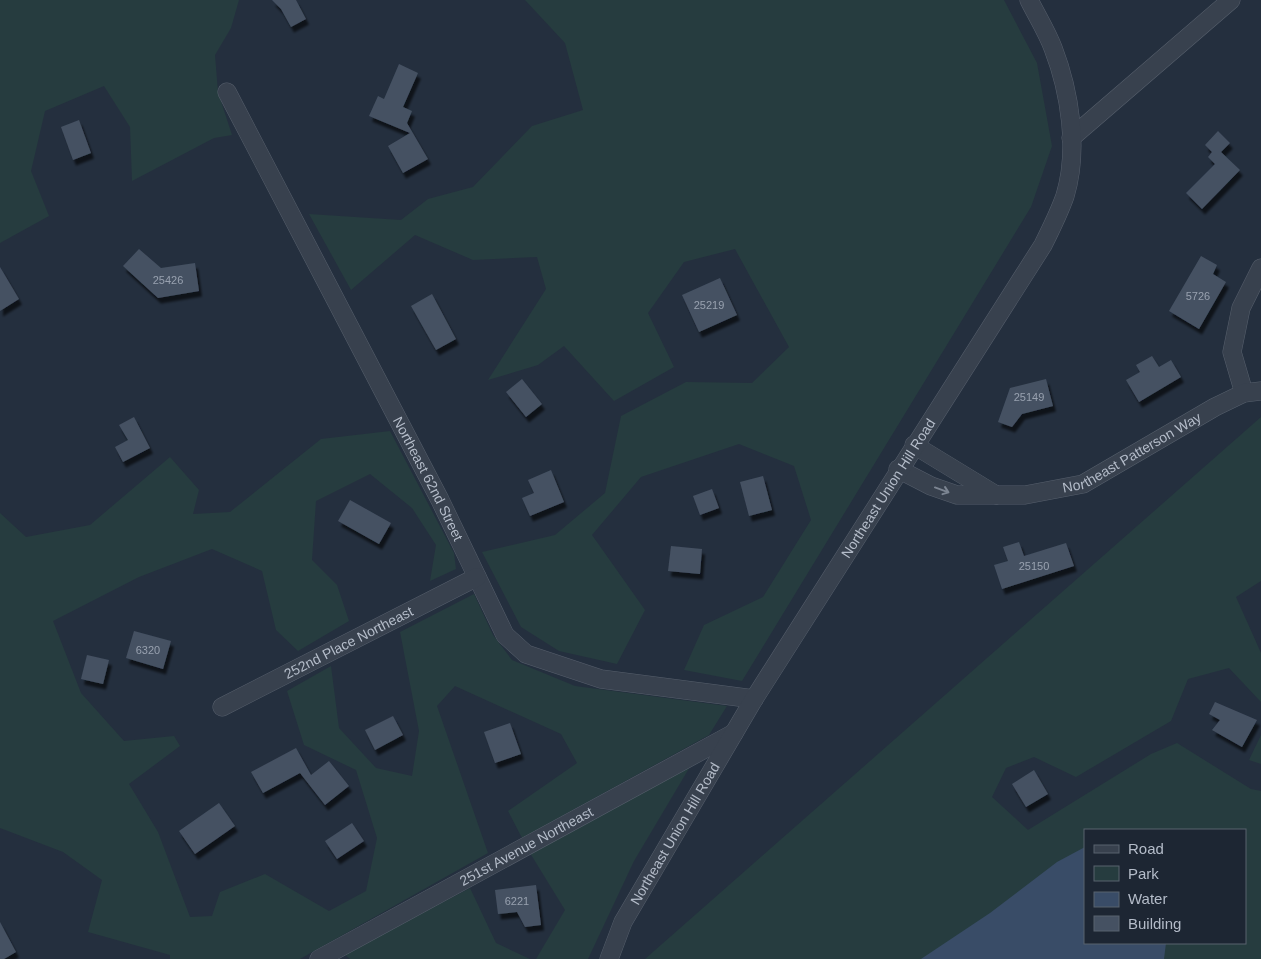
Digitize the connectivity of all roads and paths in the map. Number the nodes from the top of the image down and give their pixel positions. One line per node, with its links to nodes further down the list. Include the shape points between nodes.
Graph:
1 (1029, 0): 4 (street, Northeast Union Hill Road, via 1053,48 1066,97)
2 (1232, 0): 4 (street)
3 (227, 92): 10 (street, Northeast 62nd Street, via 432,484)
4 (1071, 138): 7 (street, Northeast Union Hill Road, via 1065,195 1043,245)
5 (1261, 268): 6 (street, via 1241,308 1232,352)
6 (1252, 392): 9 (street, Northeast Patterson Way, via 1204,413 1083,484 1025,495)
7 (914, 445): 8 (street, Northeast Union Hill Road); 9 (street)
8 (898, 469): 9 (street, Northeast Patterson Way, one-way to 9, via 957,495); 11 (street, Northeast Union Hill Road)
9 (997, 495)
10 (477, 577): 11 (street, Northeast 62nd Street, via 505,635 526,654 601,679); 12 (street, 252nd Place Northeast)
11 (754, 699): 13 (street, Northeast Union Hill Road)
12 (222, 707)
13 (734, 732): 14 (street, 251st Avenue Northeast); 15 (street, Northeast Union Hill Road, via 623,922)
14 (319, 959)
15 (609, 959)

